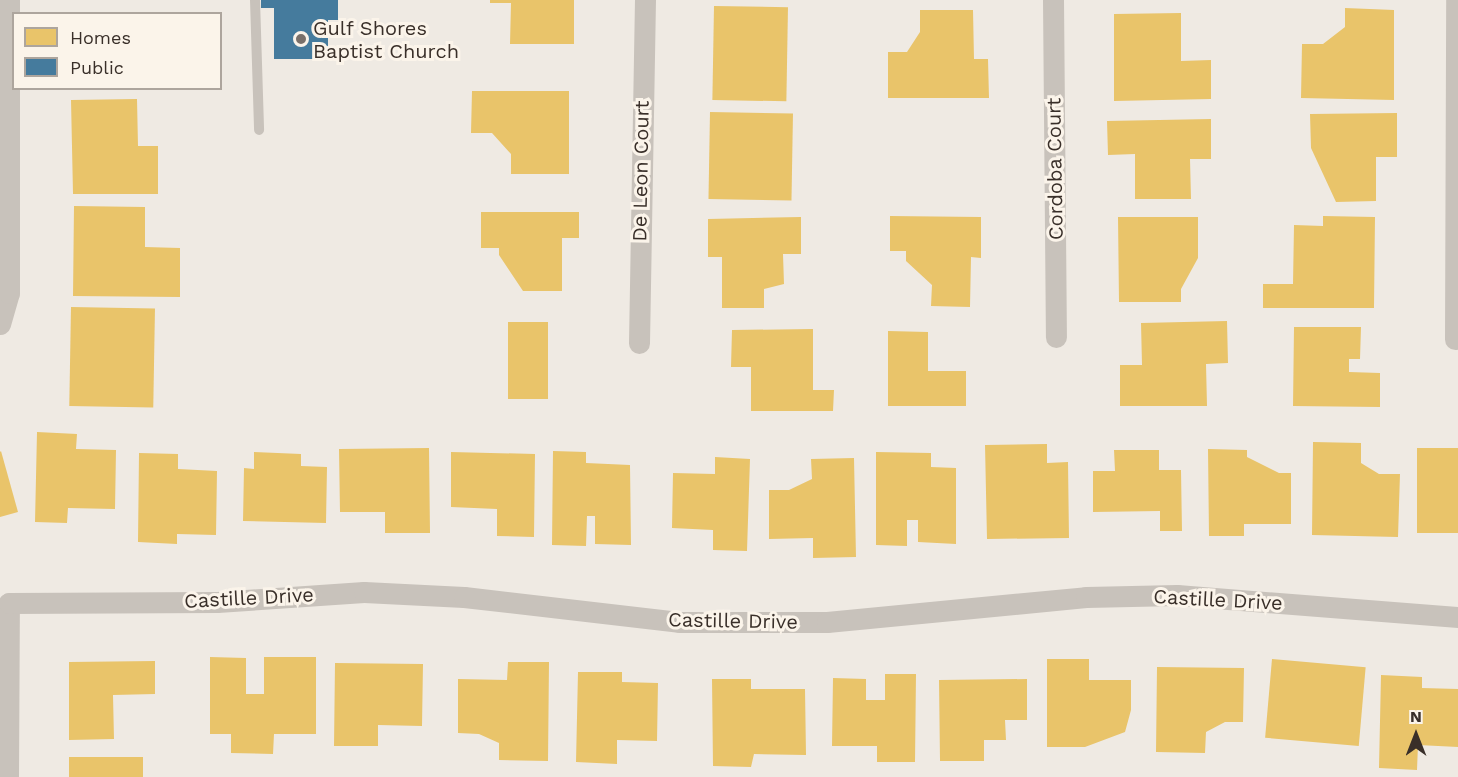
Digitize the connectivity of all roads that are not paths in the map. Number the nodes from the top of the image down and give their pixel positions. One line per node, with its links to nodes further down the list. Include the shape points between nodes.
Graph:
1 (9, 0): 7 (street, via 9,293)
2 (255, 0): 6 (lane)
3 (645, 0): 10 (street, De Leon Court)
4 (1053, 0): 8 (street, Cordoba Court)
5 (1456, 0): 9 (street)
6 (259, 130)
7 (0, 324)
8 (1056, 337)
9 (1455, 339)
10 (639, 343)
11 (1458, 617): 12 (street, Castille Drive, via 1177,595 1086,597 827,622 679,622 464,597 364,592 217,602 9,603)
12 (8, 777)

